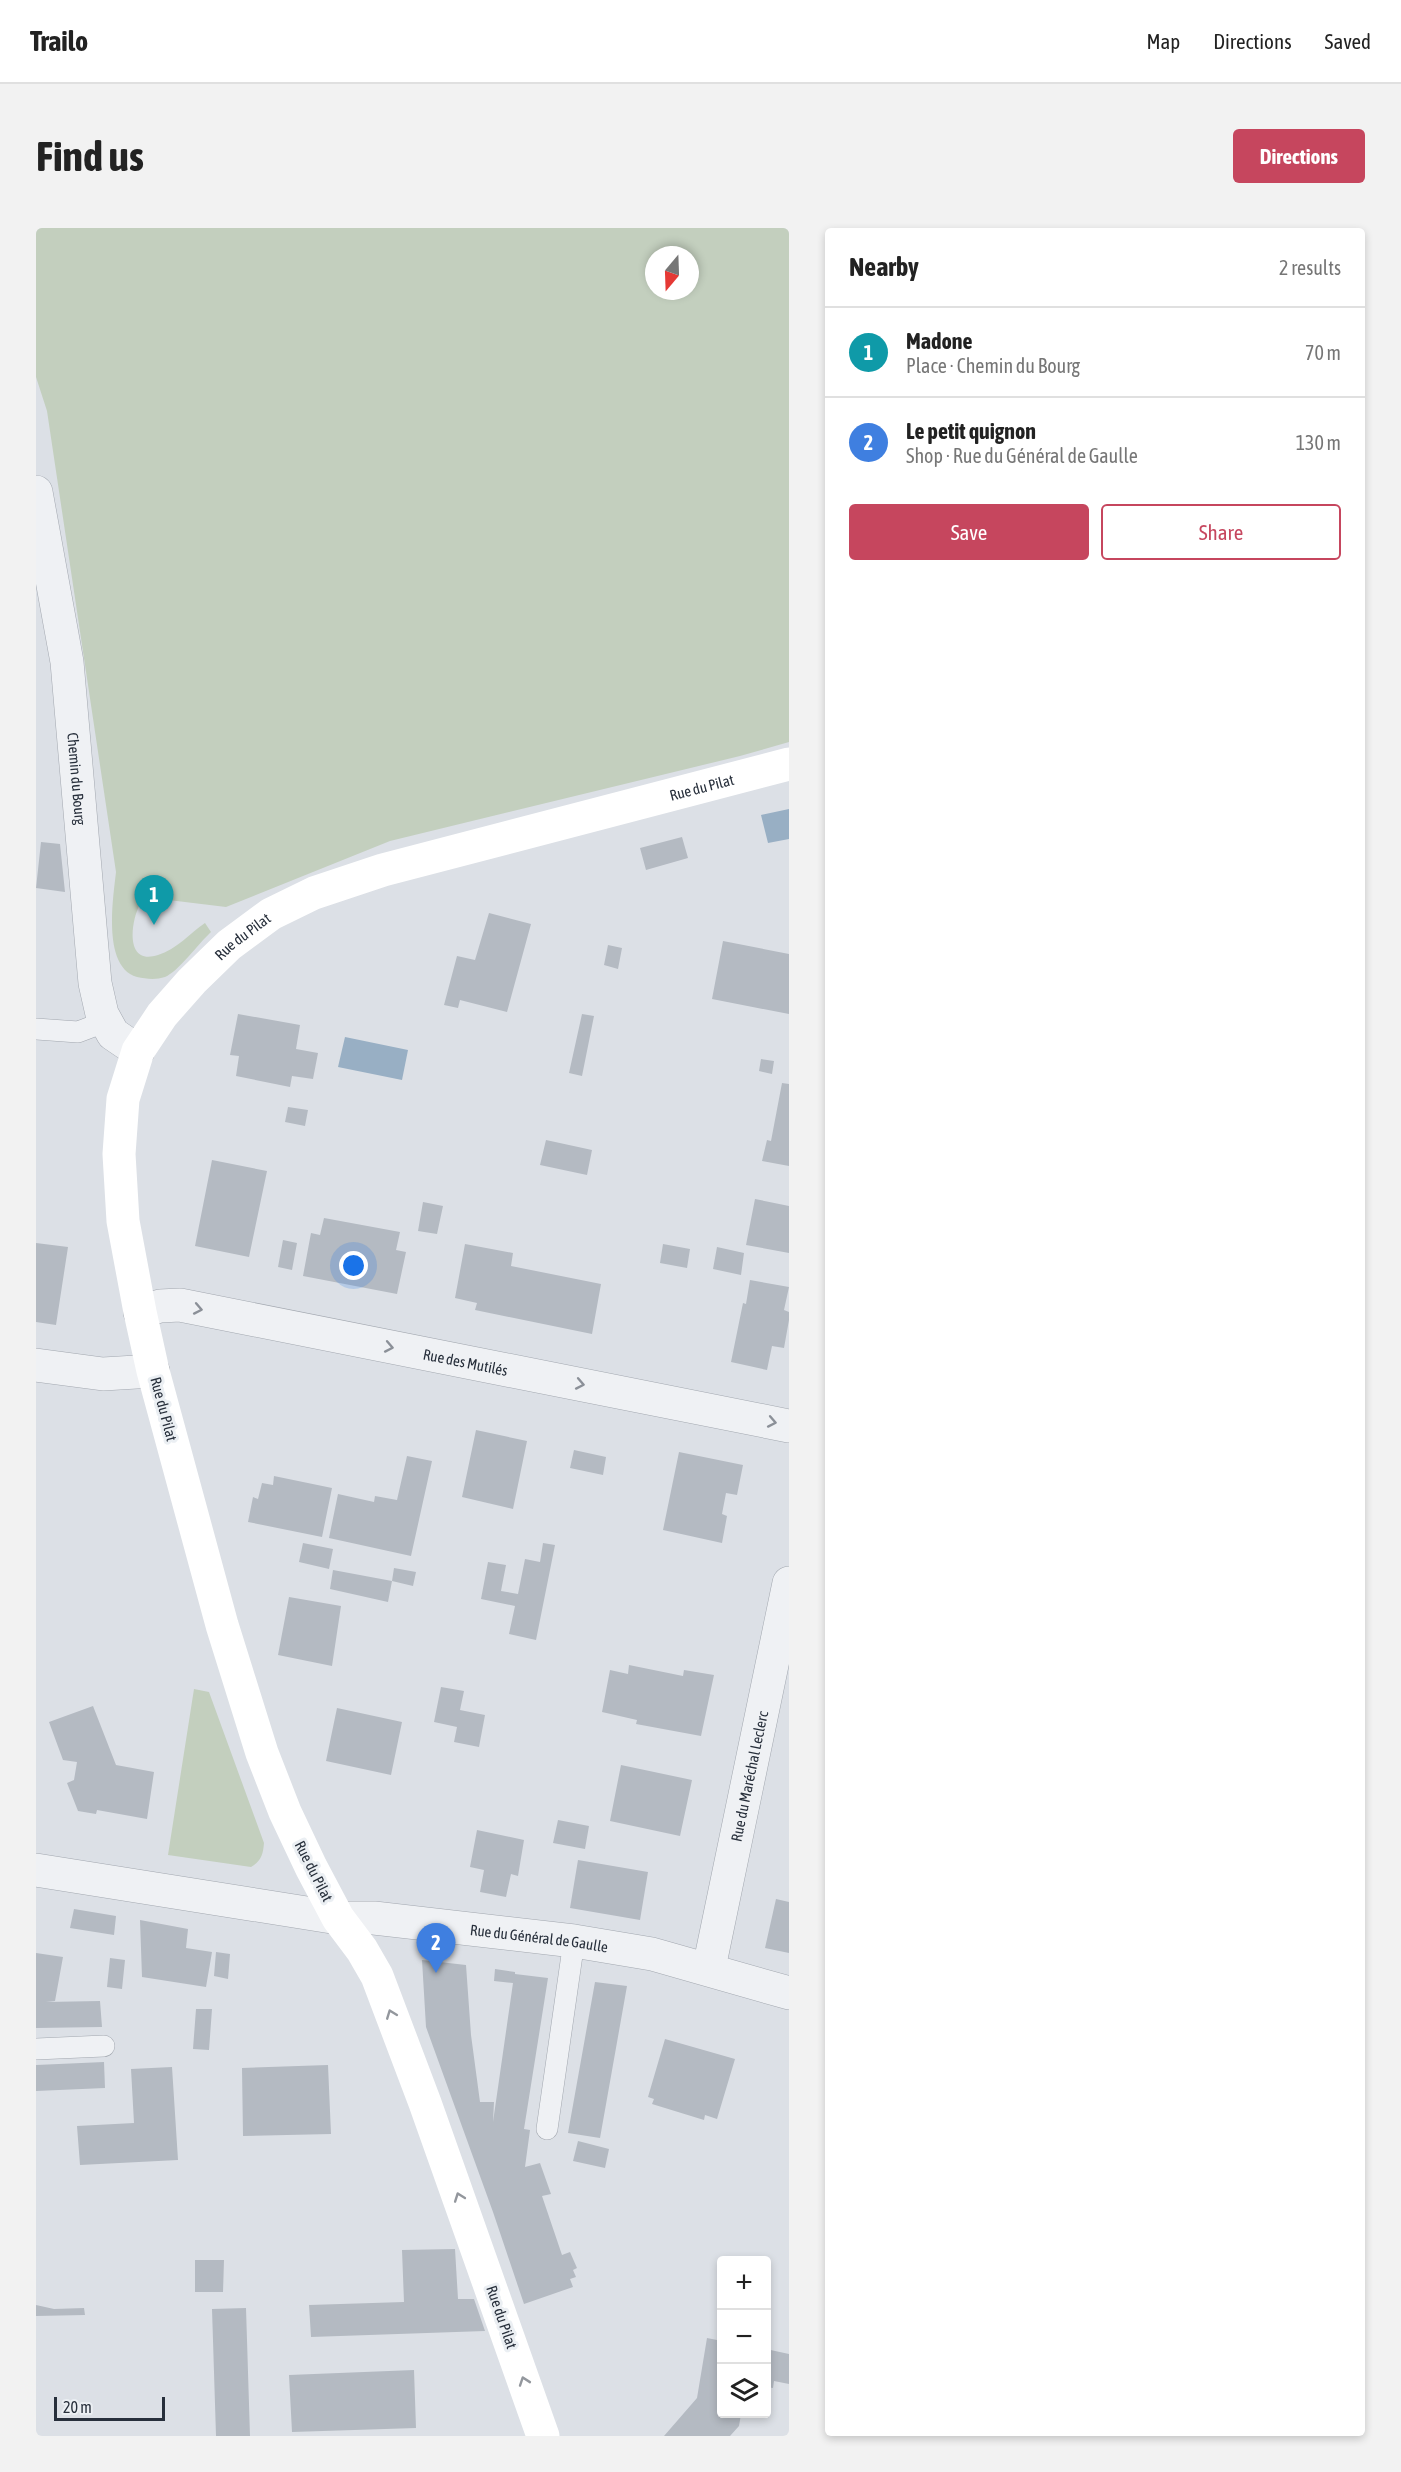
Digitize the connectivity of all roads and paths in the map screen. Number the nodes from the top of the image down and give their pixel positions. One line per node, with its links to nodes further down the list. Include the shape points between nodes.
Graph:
1 (36, 492): 3 (street, Chemin du Bourg, via 67,662 95,983)
2 (789, 764): 5 (main road, Rue du Pilat, via 395,867 314,893 271,915 229,945 162,1015)
3 (106, 1021): 4 (lane, via 78,1032); 5 (street, Chemin du Bourg, via 113,1034)
4 (36, 1029)
5 (138, 1051): 6 (main road, Rue du Pilat, via 123,1099 119,1154 123,1221)
6 (140, 1312): 8 (main road, Rue du Pilat); 9 (street, Rue des Mutilés, one-way to 9, via 180,1305)
7 (36, 1365): 8 (street, via 103,1374)
8 (153, 1371): 12 (main road, Rue du Pilat, via 222,1625 262,1753 289,1822)
9 (789, 1426)
10 (789, 1583): 14 (street, Rue du Maréchal Leclerc)
11 (36, 1870): 12 (street, Rue du Général de Gaulle)
12 (338, 1918): 13 (street, Rue du Général de Gaulle, via 374,1918); 19 (main road, Rue du Pilat, one-way to 12, via 376,1977)
13 (574, 1941): 14 (street, Rue du Général de Gaulle); 18 (lane)
14 (709, 1968): 15 (street, Rue du Général de Gaulle)
15 (789, 1992)
16 (104, 2046): 17 (lane)
17 (36, 2049)
18 (547, 2129)
19 (543, 2436)

